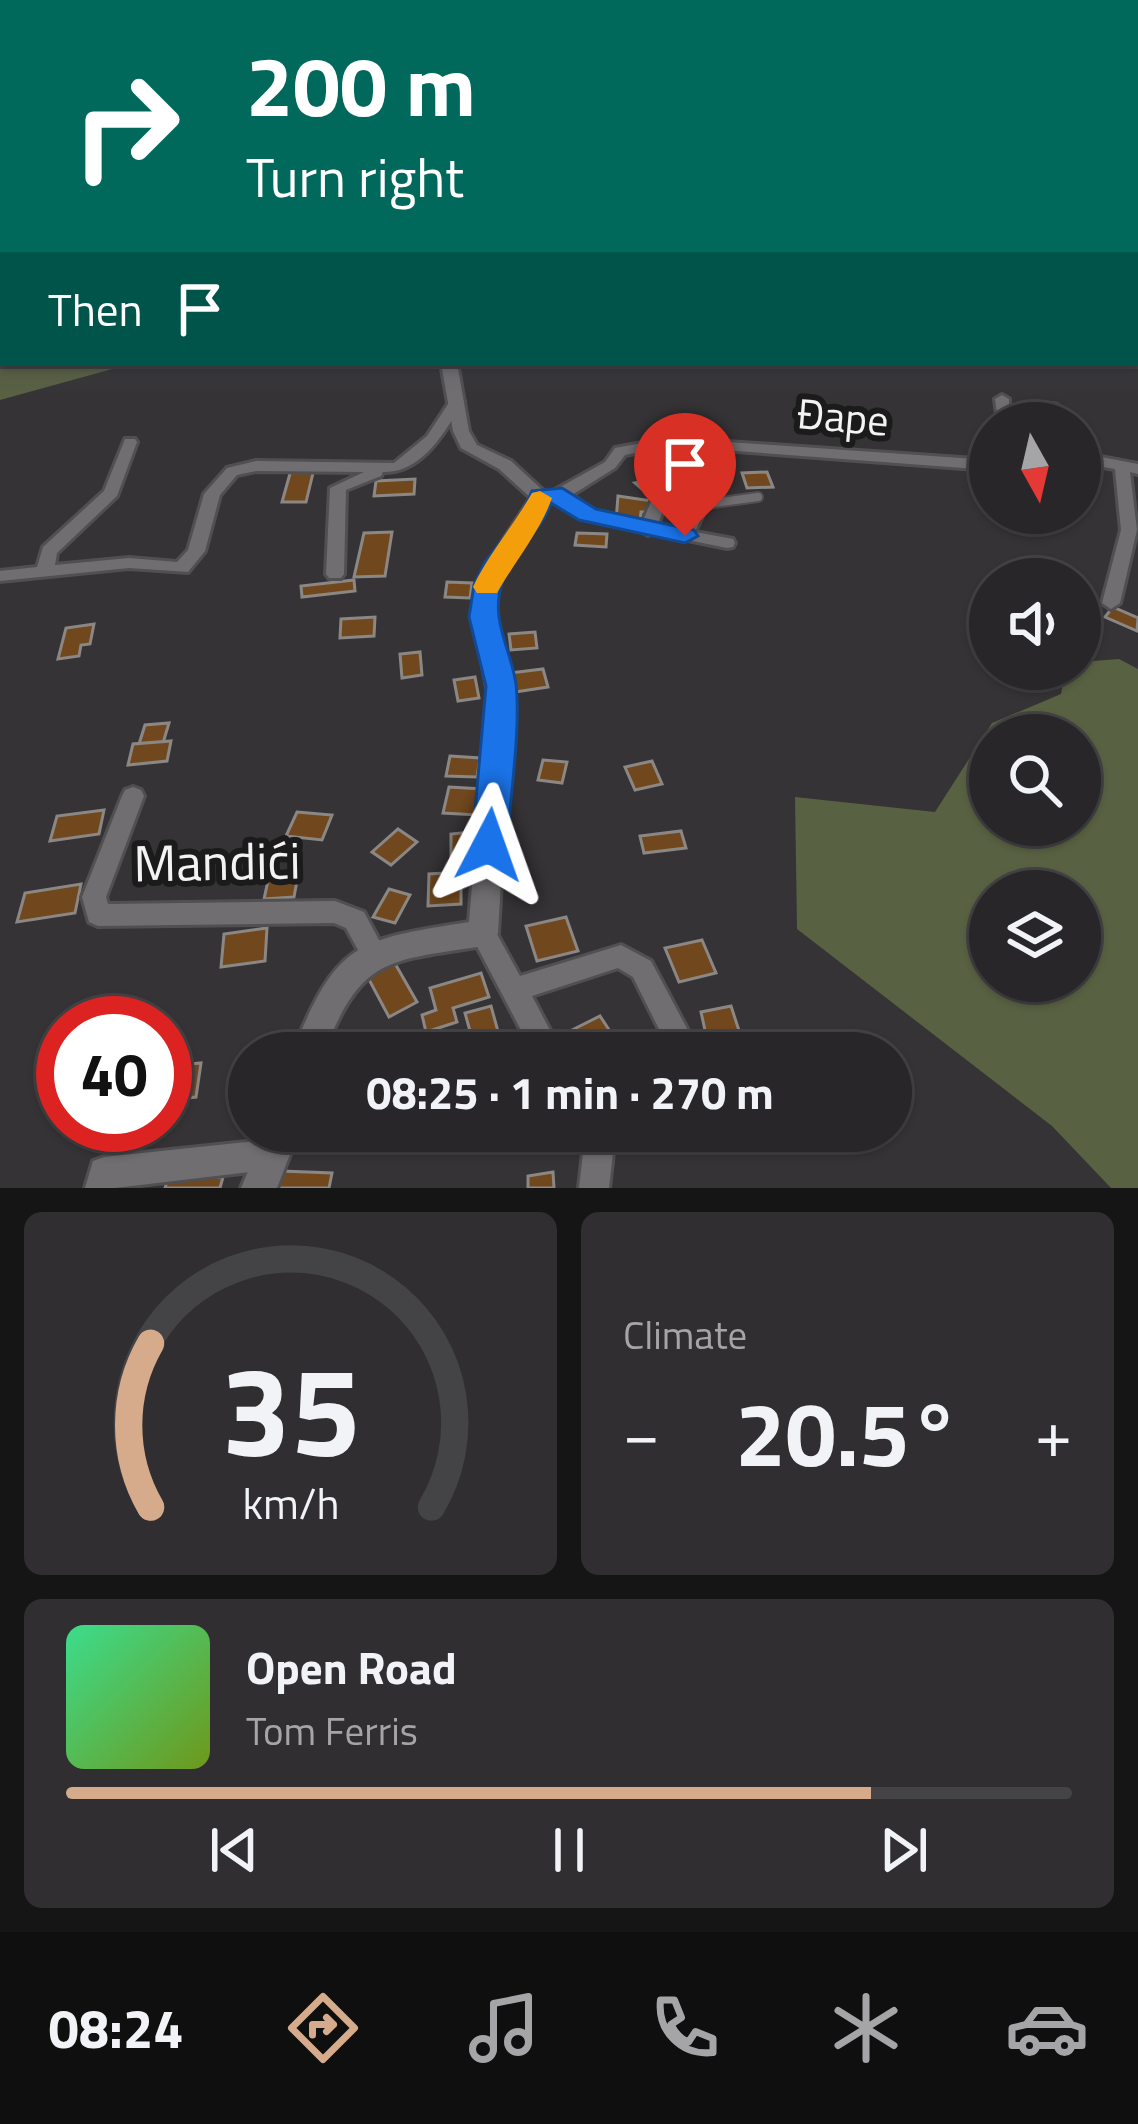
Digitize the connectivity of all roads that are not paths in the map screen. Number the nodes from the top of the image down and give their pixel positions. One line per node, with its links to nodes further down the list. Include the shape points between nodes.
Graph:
1 (450, 366): 2 (street)
2 (457, 401): 6 (street, via 433,439); 7 (street, via 470,448)
3 (130, 442): 13 (street, via 111,493 49,551)
4 (969, 463): 7 (street, Đape, via 670,442 620,451 610,465)
5 (1130, 467): 16 (street, via 1129,530)
6 (398, 468): 13 (street, via 232,471 212,494 196,551 182,568 129,562); 14 (street, via 338,488)
7 (551, 496): 10 (street); 18 (street, via 487,585 483,617 501,686)
8 (758, 497): 9 (lane)
9 (699, 505): 10 (street, via 690,487 663,490); 11 (street)
10 (648, 530): 11 (street)
11 (685, 536): 12 (street)
12 (727, 543)
13 (45, 570): 15 (street)
14 (334, 574)
15 (0, 576)
16 (1111, 602)
17 (134, 796): 19 (street, Mandići, via 94,897 98,916 335,912 355,920)
18 (483, 933): 19 (street); 20 (street)
19 (373, 952): 21 (street, via 326,1000)
20 (514, 990): 22 (street); 23 (street, via 621,956 642,969)
21 (315, 1032)
22 (537, 1032)
23 (675, 1032)
24 (228, 1151): 27 (street, via 104,1172)
25 (274, 1152): 28 (street)
26 (598, 1152): 29 (street)
27 (100, 1188)
28 (260, 1188)
29 (594, 1188)

